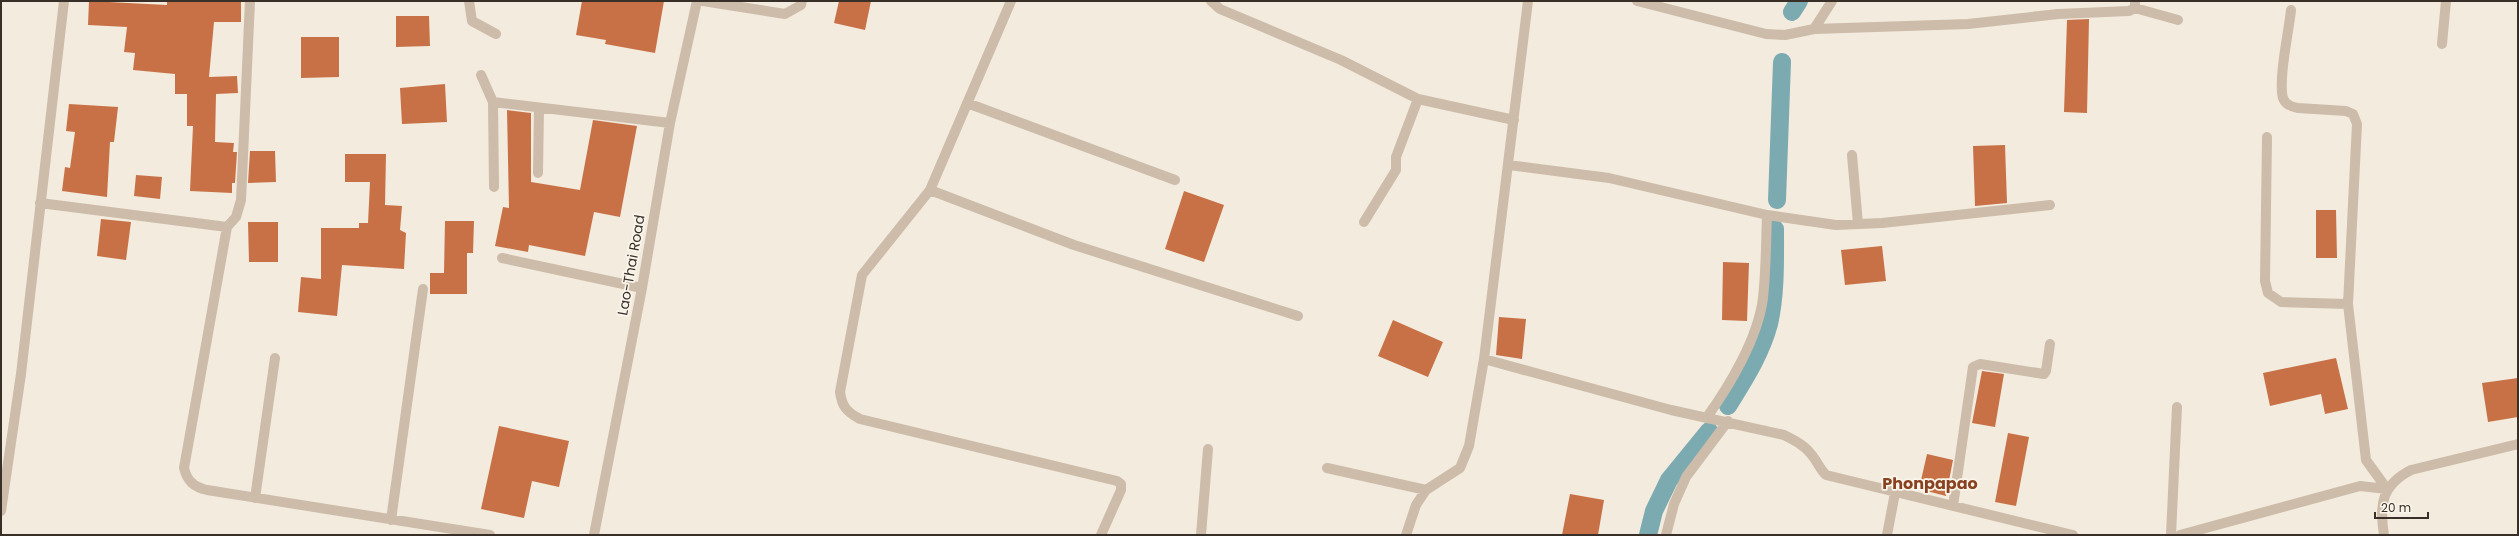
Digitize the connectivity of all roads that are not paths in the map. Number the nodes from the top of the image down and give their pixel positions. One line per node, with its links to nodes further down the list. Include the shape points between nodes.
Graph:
1 (64, 1): 33 (street)
2 (250, 1): 38 (street, via 241,200 236,217)
3 (469, 1): 17 (street, via 472,21)
4 (697, 1): 25 (street, Lao-Thai Road)
5 (703, 1): 6 (street, via 785,14 801,5)
6 (802, 1)
7 (1011, 1): 22 (street)
8 (1211, 1): 20 (street, via 1220,9 1341,60)
9 (1528, 1): 24 (street)
10 (1637, 1): 16 (street, via 1766,34 1785,35)
11 (1832, 1): 16 (street)
12 (2446, 1): 18 (street)
13 (2135, 4): 15 (street); 16 (street, via 2129,11 2058,14 1968,24)
14 (2291, 10): 42 (street, via 2282,86 2283,99 2290,106 2298,108 2346,111 2353,114 2356,124)
15 (2178, 20)
16 (1814, 29)
17 (496, 34)
18 (2442, 44)
19 (481, 75): 21 (street)
20 (1418, 99): 24 (street); 36 (street, via 1396,157 1396,170)
21 (493, 102): 23 (street); 31 (street)
22 (967, 103): 30 (street); 32 (street)
23 (539, 108): 25 (street); 29 (street)
24 (1514, 120): 28 (street)
25 (670, 123): 40 (street, Lao-Thai Road)
26 (2267, 137): 42 (street, via 2265,281 2268,293 2280,302)
27 (1852, 155): 37 (street)
28 (1509, 165): 35 (street, via 1608,178); 46 (street)
29 (538, 173)
30 (1175, 180)
31 (494, 186)
32 (930, 190): 43 (street, via 1074,245); 62 (street, via 862,275 840,392 844,408 860,419 1117,481 1121,484 1121,490)
33 (40, 202): 38 (street); 58 (street, via 21,374)
34 (2050, 205): 37 (street)
35 (1767, 215): 37 (street, via 1836,225); 48 (street, via 1763,299 1755,332 1720,399)
36 (1364, 222)
37 (1858, 224)
38 (227, 227): 56 (street, via 184,468 186,477 199,488)
39 (502, 258): 40 (street)
40 (642, 288): 61 (street, Lao-Thai Road)
41 (423, 290): 59 (street)
42 (2348, 304): 53 (street, via 2366,460)
43 (1298, 316)
44 (2050, 344): 57 (street, via 2044,374 1980,364 1974,367)
45 (275, 358): 56 (street)
46 (1484, 359): 48 (street, via 1671,410); 54 (street, via 1469,446 1460,468)
47 (2177, 407): 68 (street)
48 (1706, 417): 49 (street)
49 (1728, 421): 55 (street, via 1784,435 1800,443 1826,475); 65 (street, via 1686,477 1674,504)
50 (2518, 444): 53 (street, via 2411,470 2396,478)
51 (1208, 449): 63 (street)
52 (1327, 468): 54 (street)
53 (2387, 489): 69 (street, via 2360,486); 70 (street, via 2383,502)
54 (1426, 490): 64 (street, via 1416,505)
55 (1895, 493): 57 (street); 66 (street)
56 (255, 498): 59 (street)
57 (1953, 506): 67 (street)
58 (1, 511)
59 (391, 520): 60 (street)
60 (490, 535)
61 (594, 535)
62 (1101, 535)
63 (1201, 535)
64 (1406, 535)
65 (1666, 535)
66 (1887, 535)
67 (2074, 535)
68 (2171, 535)
69 (2180, 535)
70 (2384, 535)

